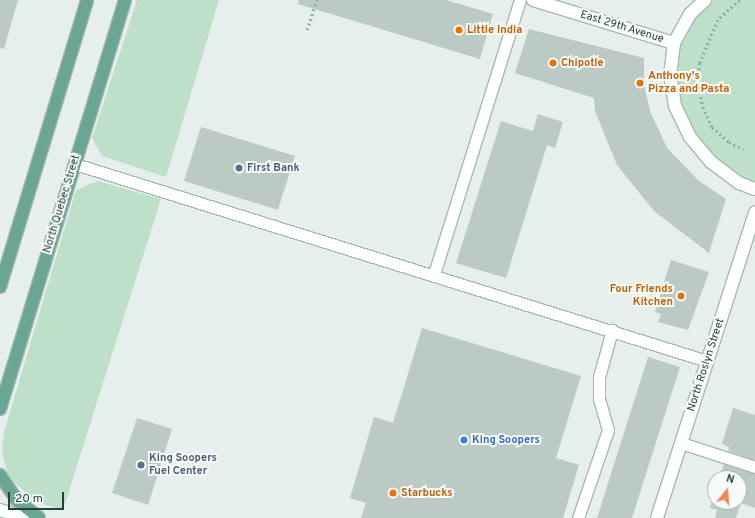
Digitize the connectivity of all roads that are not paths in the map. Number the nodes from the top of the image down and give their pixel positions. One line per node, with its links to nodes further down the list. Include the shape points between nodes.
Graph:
1 (86, 0): 11 (main road)
2 (125, 0): 7 (main road, North Quebec Street)
3 (520, 0): 10 (lane)
4 (533, 0): 6 (street, East 29th Avenue)
5 (705, 0): 6 (street, via 690,14)
6 (674, 42): 8 (street, East 29th Avenue, via 670,74 675,106 690,137 716,166 739,183)
7 (75, 164): 10 (lane); 14 (main road, North Quebec Street)
8 (755, 189)
9 (755, 212): 13 (street, North Roslyn Street)
10 (434, 274): 12 (lane)
11 (0, 288)
12 (612, 330): 13 (lane); 21 (lane, via 599,377 599,398 608,430)
13 (707, 361): 15 (street, North Roslyn Street)
14 (0, 409)
15 (681, 443): 16 (lane); 22 (street, North Roslyn Street)
16 (755, 467)
17 (0, 475): 20 (main road, via 17,500)
18 (0, 510): 19 (street)
19 (27, 518)
20 (38, 518)
21 (578, 518)
22 (657, 518)

